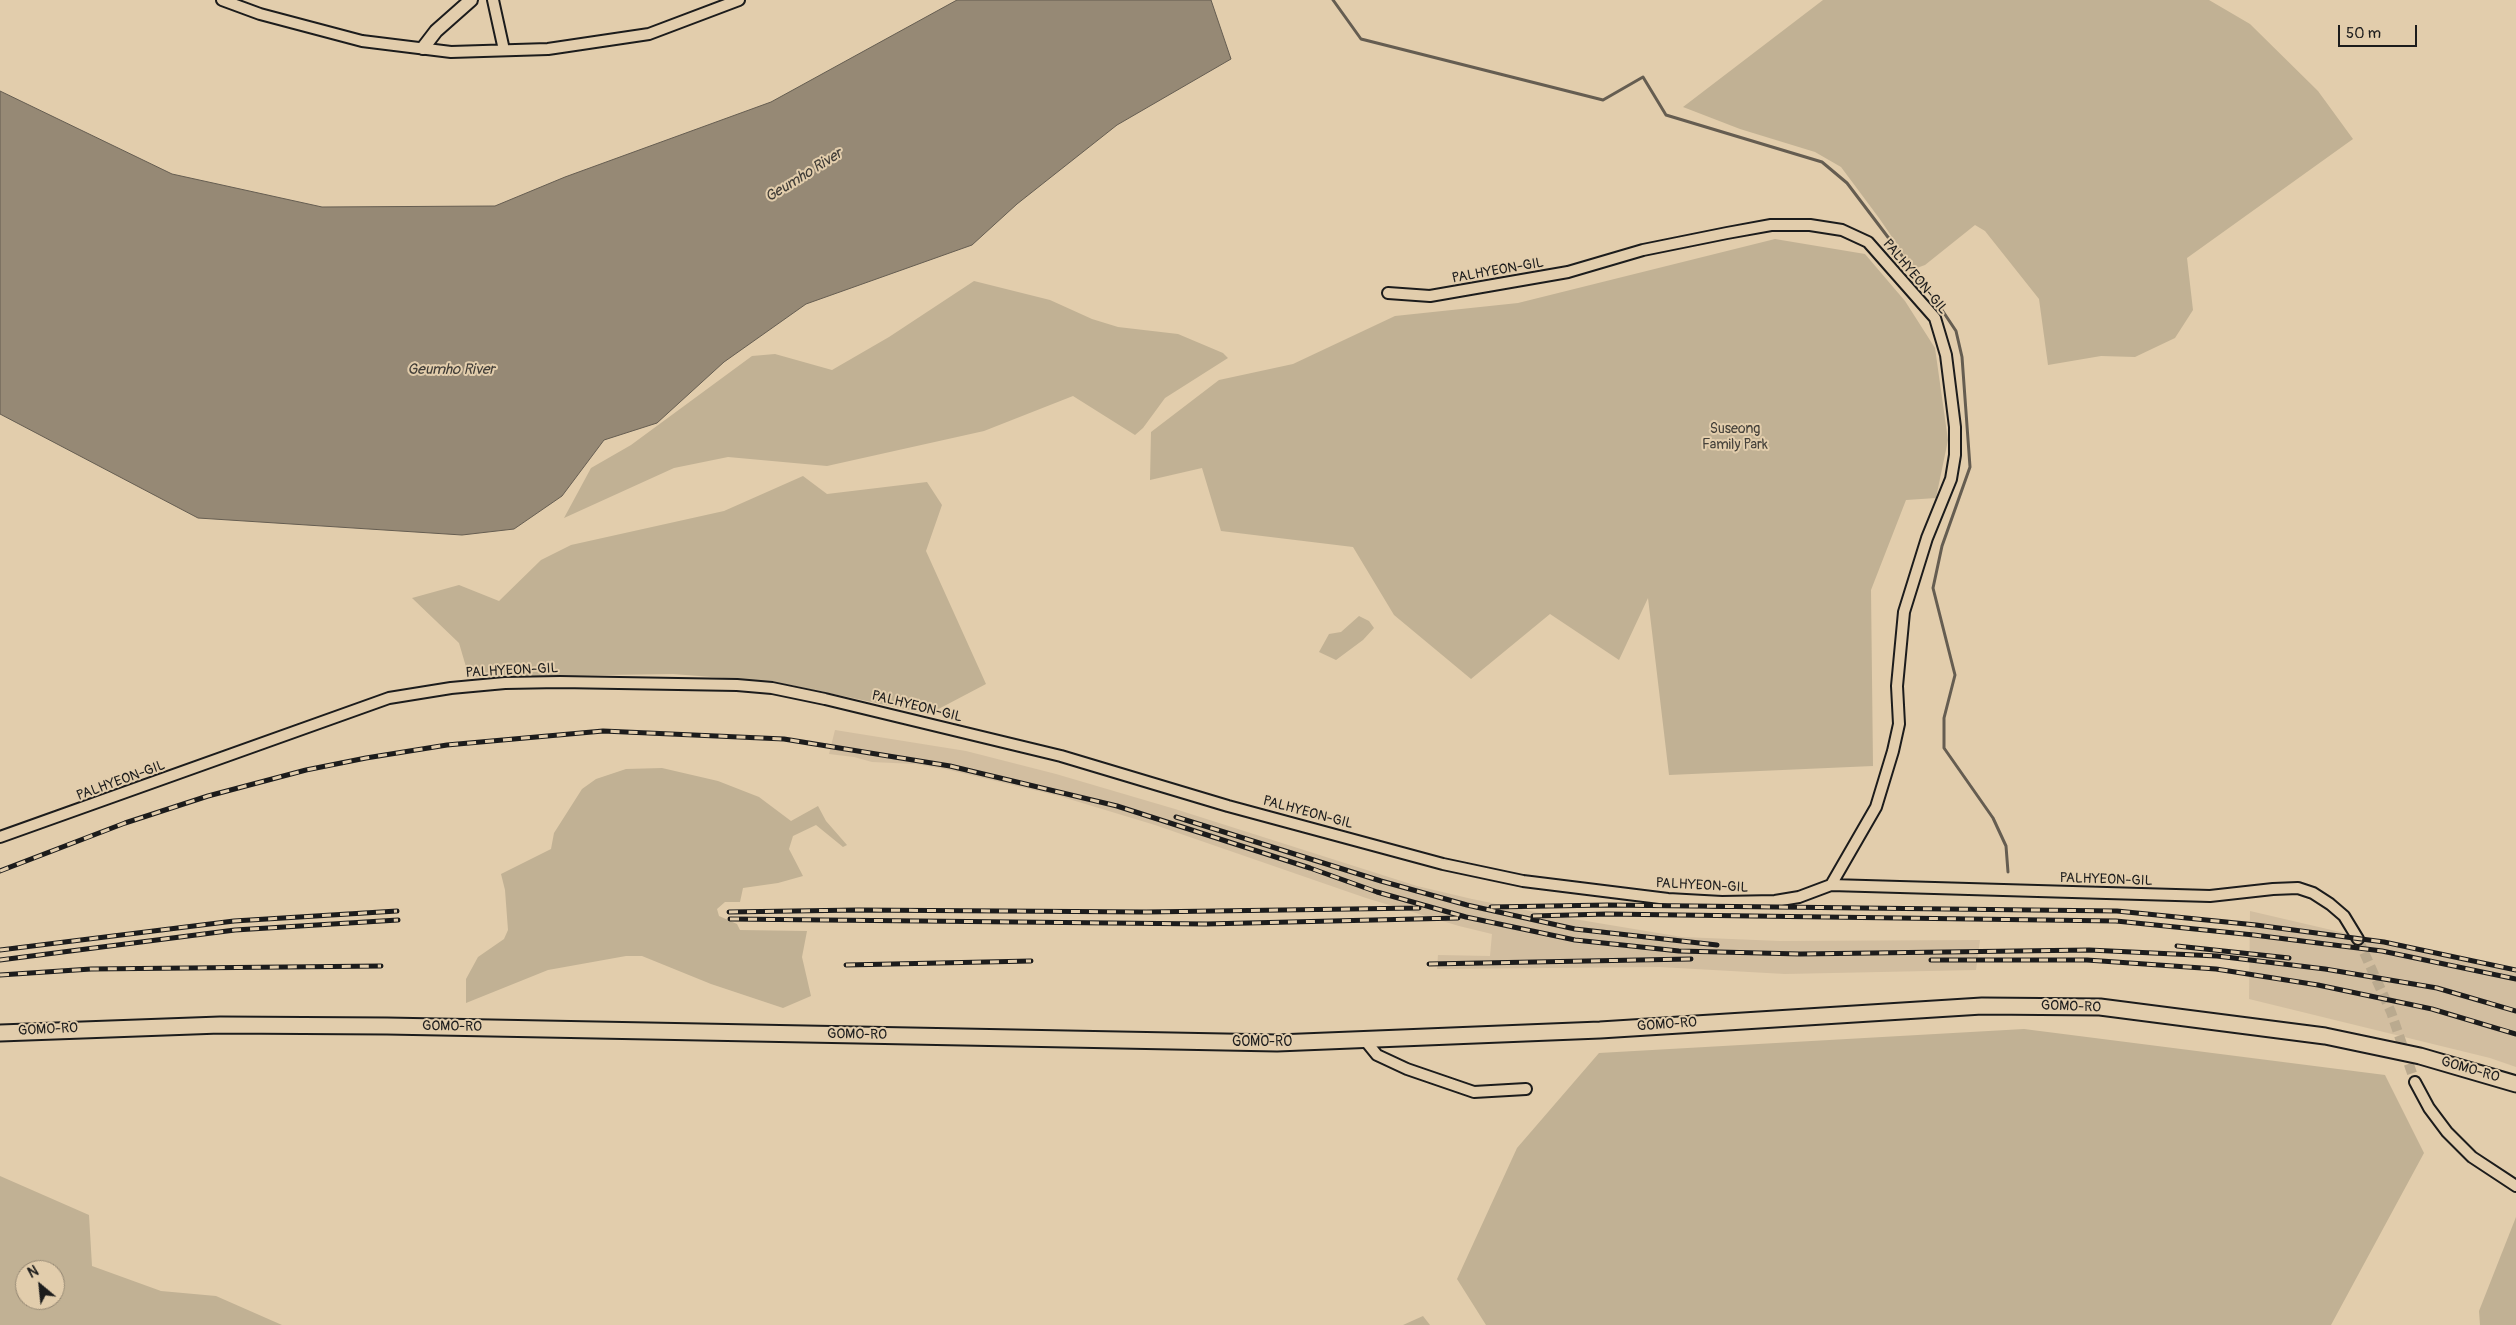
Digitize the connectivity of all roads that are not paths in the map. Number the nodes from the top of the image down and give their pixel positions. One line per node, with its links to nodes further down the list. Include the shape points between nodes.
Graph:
1 (222, 0): 6 (street, via 260,14 362,41)
2 (471, 0): 6 (street, via 436,31)
3 (493, 0): 7 (street)
4 (739, 0): 5 (street)
5 (718, 4): 7 (street, via 649,34 548,49)
6 (423, 48): 7 (street, via 451,52)
7 (504, 50)
8 (1388, 293): 10 (street, PALHYEON-GIL, via 1440,295 1568,272 1643,250 1727,233 1771,225 1810,225 1842,230 1868,242 1936,318 1946,355 1955,428 1951,479 1927,538 1904,612 1897,686 1899,724 1893,751 1876,807)
9 (0, 837): 10 (street, PALHYEON-GIL, via 390,698 505,683 737,685 772,688 825,699 1061,756 1246,811 1523,882 1722,902 1791,898)
10 (1831, 885): 11 (street, PALHYEON-GIL, via 2210,896 2298,888 2330,904 2344,916)
11 (2358, 939)
12 (0, 1033): 13 (main road, GOMO-RO, via 220,1025 1277,1043)
13 (1364, 1039): 15 (main road, GOMO-RO, via 1600,1030 1982,1006 2100,1007 2325,1036 2420,1056); 16 (street, via 1378,1055 1406,1069 1474,1092)
14 (2415, 1082): 17 (street, via 2447,1132 2472,1157)
15 (2516, 1084)
16 (1526, 1089)
17 (2516, 1186)

